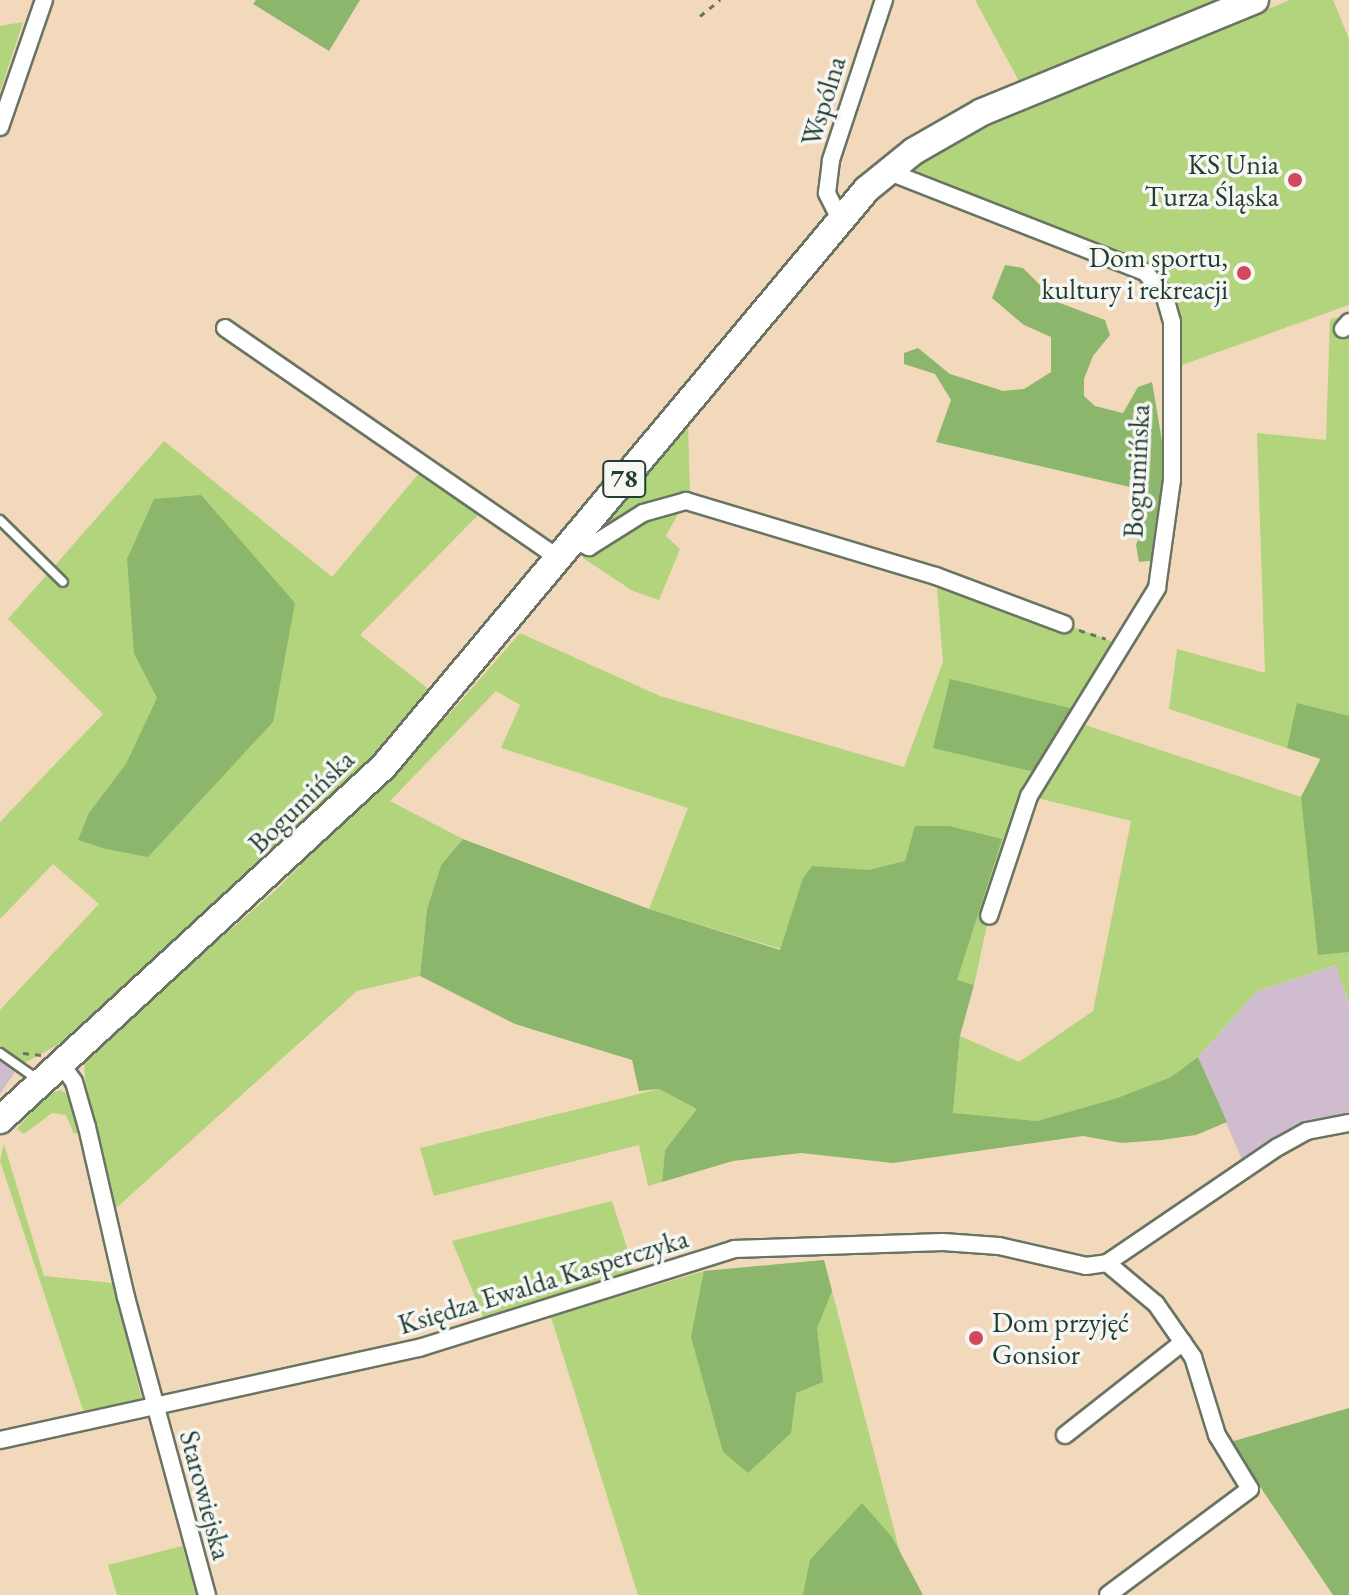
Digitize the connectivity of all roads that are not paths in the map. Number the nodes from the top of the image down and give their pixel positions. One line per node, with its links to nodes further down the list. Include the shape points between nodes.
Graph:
1 (44, 0): 4 (street)
2 (884, 0): 6 (street, Wspólna, via 831,160 827,193)
3 (1255, 0): 5 (main road, Bogumińska / 78, via 982,112)
4 (0, 127)
5 (887, 171): 6 (main road, Bogumińska / 78); 12 (street, Bogumińska, via 1145,272 1164,294 1172,322 1173,464 1157,588 1029,796)
6 (839, 217): 9 (main road, Bogumińska / 78)
7 (225, 328): 9 (street)
8 (0, 520): 10 (lane)
9 (566, 549): 11 (street, via 589,547 643,513 686,501 936,576); 14 (main road, Bogumińska / 78, via 374,775)
10 (63, 582)
11 (1064, 624)
12 (989, 916)
13 (0, 1053): 15 (lane)
14 (61, 1064): 15 (main road, Bogumińska / 78); 20 (street, via 74,1082 87,1127)
15 (41, 1082): 16 (main road, Bogumińska / 78)
16 (0, 1120)
17 (1349, 1123): 18 (street, via 1307,1131 1278,1147)
18 (1107, 1263): 19 (street, via 1156,1304); 20 (street, Księdza Ewalda Kasperczyka, via 1086,1266 999,1246 943,1242 734,1249 419,1348)
19 (1183, 1342): 21 (street); 24 (street, via 1193,1357 1217,1435 1250,1489)
20 (156, 1408): 22 (street, Księdza Ewalda Kasperczyka); 23 (street, Starowiejska)
21 (1065, 1435)
22 (0, 1440)
23 (207, 1595)
24 (1108, 1595)

